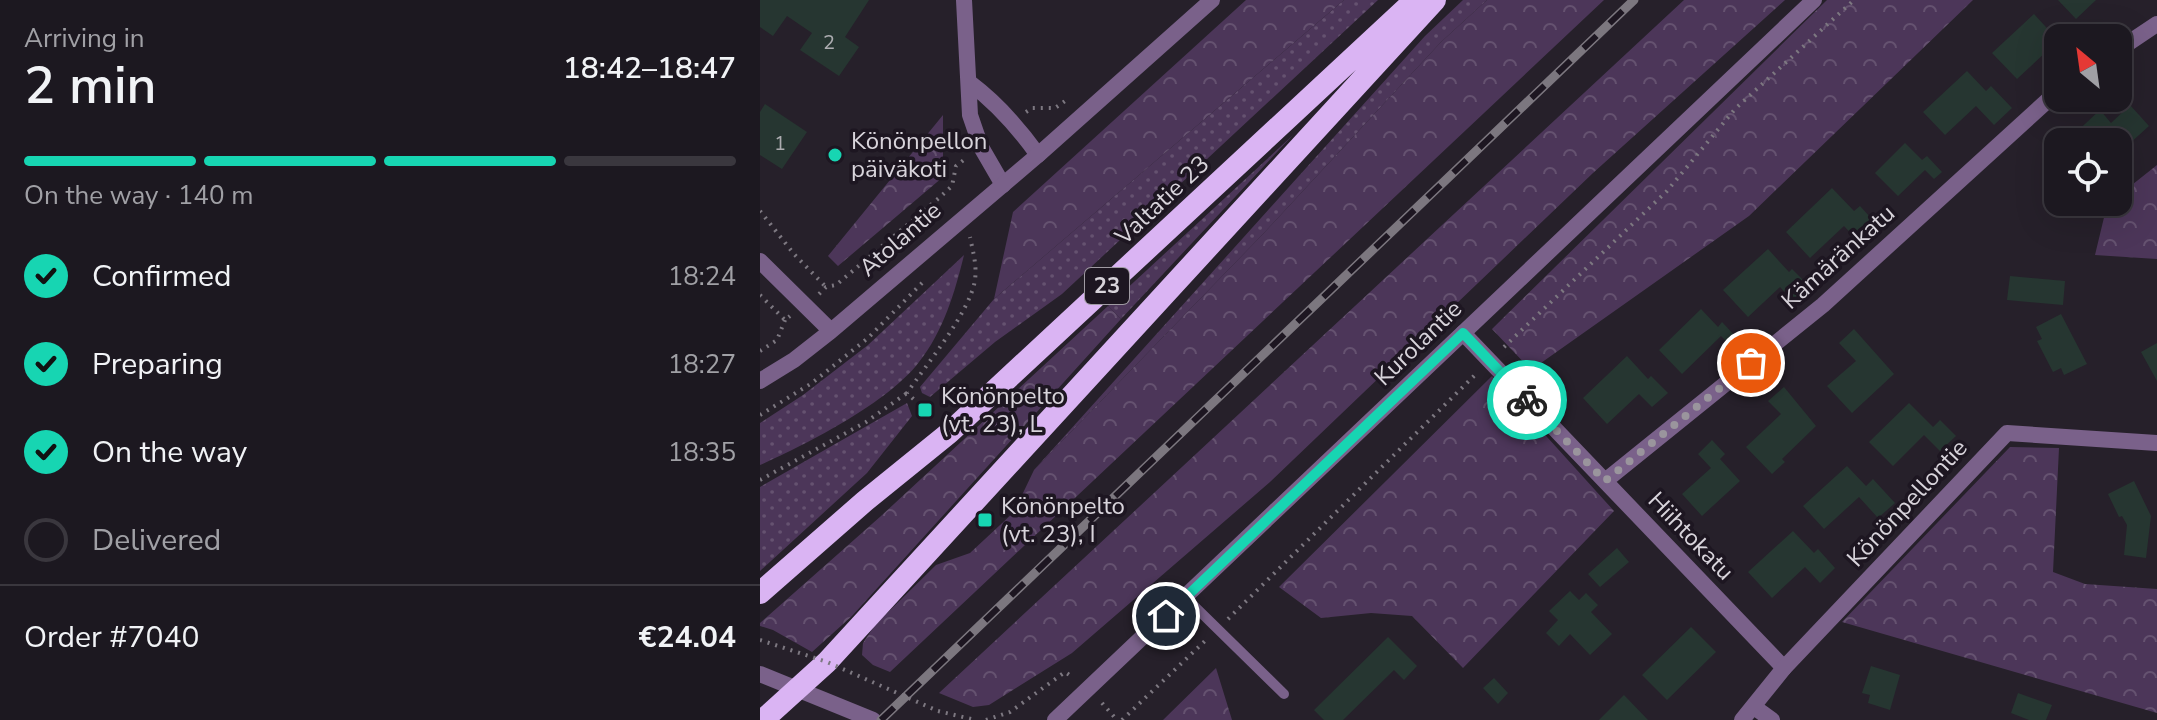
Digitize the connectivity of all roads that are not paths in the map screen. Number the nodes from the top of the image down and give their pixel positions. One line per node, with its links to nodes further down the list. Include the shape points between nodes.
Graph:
1 (964, 0): 8 (street)
2 (1212, 0): 10 (street, Atolantie)
3 (1415, 0): 18 (highway, Valtatie 23 / 23, via 949,433)
4 (1435, 0): 22 (highway)
5 (1814, 0): 14 (street, Kurolantie)
6 (2157, 24): 7 (street)
7 (2132, 41)
8 (970, 83): 10 (street, via 1013,122); 11 (street, via 970,115)
9 (2044, 104): 17 (street, Kämäränkatu, via 1823,305)
10 (1038, 155): 11 (street, Atolantie)
11 (1003, 185): 13 (street, Atolantie)
12 (760, 261): 13 (street)
13 (831, 331): 15 (street, Atolantie)
14 (1463, 333): 17 (street, Hiihtokatu); 19 (street, Kurolantie)
15 (760, 381)
16 (2157, 443): 20 (street, Könönpellontie, via 2007,433)
17 (1605, 481): 20 (street, Hiihtokatu)
18 (760, 593)
19 (1185, 597): 23 (lane); 27 (street, Kurolantie)
20 (1784, 668): 24 (street, Könönpellontie)
21 (760, 674): 22 (street)
22 (800, 689): 25 (highway); 26 (street)
23 (1284, 694)
24 (1754, 707): 28 (street, Könönpellontie); 29 (street)
25 (763, 720)
26 (873, 720)
27 (1055, 720)
28 (1742, 720)
29 (1772, 720)

